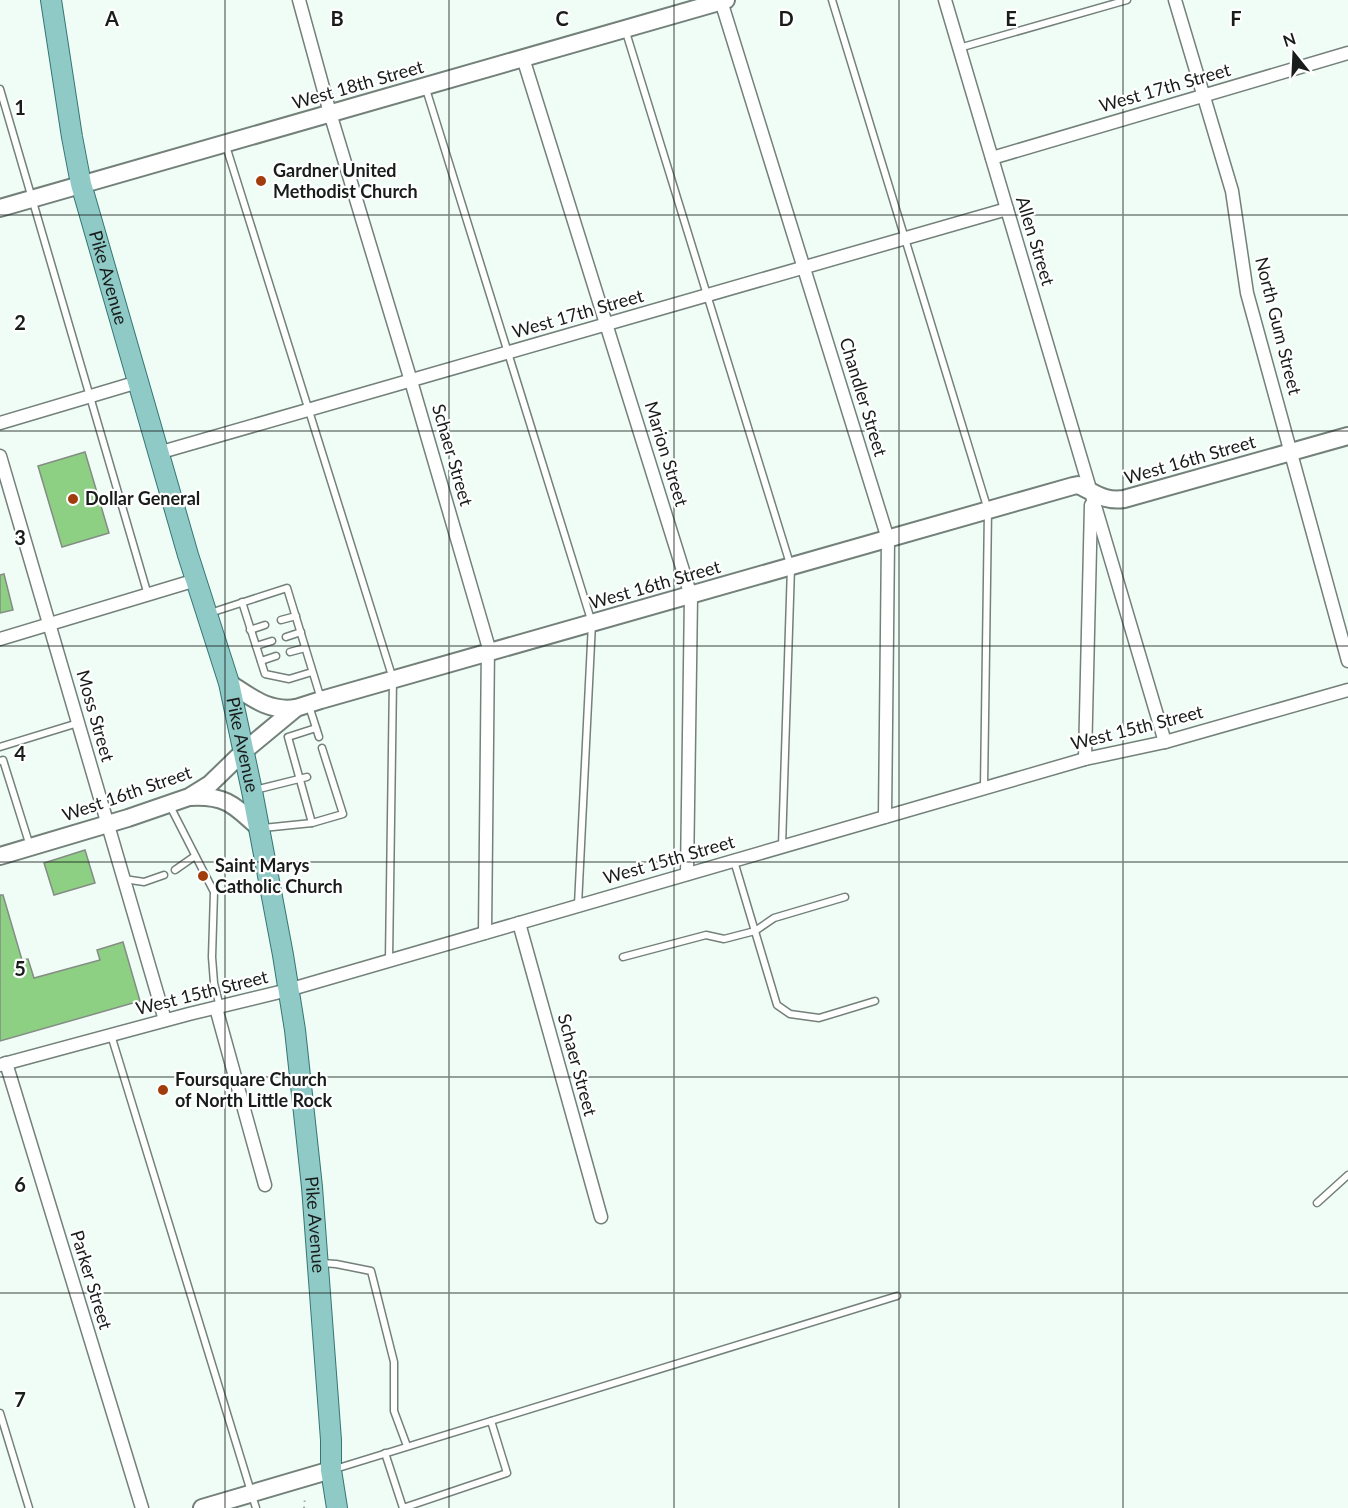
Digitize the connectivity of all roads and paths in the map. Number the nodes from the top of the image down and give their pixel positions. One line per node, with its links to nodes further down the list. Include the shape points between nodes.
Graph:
1 (51, 0): 18 (main road, Pike Avenue)
2 (299, 0): 15 (street, Schaer Street)
3 (832, 0): 22 (lane)
4 (945, 0): 9 (street, Allen Street)
5 (1127, 0): 9 (lane)
6 (1175, 0): 14 (street, North Gum Street)
7 (724, 1): 8 (street, West 18th Street); 23 (street, Chandler Street)
8 (624, 29): 11 (street, West 18th Street); 24 (lane)
9 (959, 48): 17 (street, Allen Street)
10 (1348, 53): 14 (street, West 17th Street)
11 (523, 58): 12 (street, West 18th Street); 25 (street, Marion Street)
12 (425, 86): 15 (street, West 18th Street); 26 (lane)
13 (0, 89): 19 (lane)
14 (1204, 96): 17 (street, West 17th Street); 33 (street, North Gum Street, via 1232,191 1247,292)
15 (330, 113): 16 (street, West 18th Street); 27 (street, Schaer Street)
16 (225, 142): 18 (street, West 18th Street); 30 (lane)
17 (992, 158): 21 (street, Allen Street)
18 (81, 184): 19 (street, West 18th Street); 28 (main road, Pike Avenue)
19 (32, 198): 20 (street, West 18th Street); 29 (lane)
20 (0, 208)
21 (1007, 209): 22 (street, West 17th Street); 36 (street, Allen Street)
22 (905, 239): 23 (street, West 17th Street); 37 (lane)
23 (804, 268): 24 (street, West 17th Street); 38 (street, Chandler Street)
24 (707, 296): 25 (street, West 17th Street); 39 (lane)
25 (606, 325): 26 (street, West 17th Street); 42 (street, Marion Street)
26 (508, 353): 27 (street, West 17th Street); 47 (lane)
27 (411, 381): 30 (street, West 17th Street); 58 (street, Schaer Street)
28 (138, 382): 29 (street); 34 (main road, Pike Avenue)
29 (90, 396): 31 (street); 41 (lane)
30 (309, 410): 34 (street, West 17th Street); 63 (lane)
31 (0, 423)
32 (1348, 436): 33 (street, West 16th Street)
33 (1291, 452): 36 (street, West 16th Street, via 1124,499 1112,501); 61 (street, North Gum Street)
34 (158, 453): 40 (main road, Pike Avenue)
35 (0, 456): 48 (street, Moss Street)
36 (1091, 491): 37 (street, West 16th Street, via 1078,485); 70 (street, Allen Street); 74 (street, Allen Street)
37 (988, 510): 38 (street, West 16th Street); 79 (lane)
38 (888, 539): 39 (street, West 16th Street); 87 (street, Chandler Street)
39 (791, 567): 42 (street, West 16th Street); 91 (lane)
40 (196, 580): 41 (street); 44 (main road, Pike Avenue)
41 (148, 595): 48 (street)
42 (691, 596): 47 (street, West 16th Street); 97 (street, Marion Street)
43 (242, 602): 44 (lane); 45 (lane, via 287,588); 50 (lane)
44 (206, 614): 64 (main road, Pike Avenue)
45 (296, 616): 46 (lane); 51 (lane)
46 (281, 620)
47 (592, 623): 58 (street, West 16th Street); 101 (lane)
48 (49, 624): 53 (street); 67 (street, Moss Street)
49 (265, 625): 50 (lane)
50 (250, 630): 55 (lane)
51 (301, 632): 52 (lane); 56 (lane)
52 (286, 637)
53 (0, 639)
54 (272, 641): 55 (lane)
55 (256, 646): 60 (lane)
56 (305, 648): 57 (lane); 62 (lane)
57 (290, 652)
58 (488, 652): 63 (street, West 16th Street); 104 (street, Schaer Street)
59 (276, 656): 60 (lane)
60 (261, 661): 62 (lane, via 265,674 289,679)
61 (1348, 661)
62 (312, 672): 66 (lane)
63 (393, 679): 66 (street, West 16th Street); 106 (lane)
64 (229, 683): 66 (street, via 273,708); 72 (main road, Pike Avenue)
65 (1348, 690): 70 (street, West 15th Street)
66 (308, 704): 68 (lane); 72 (street, West 16th Street)
67 (78, 723): 71 (lane); 89 (street, Moss Street)
68 (316, 728): 69 (lane); 78 (lane, via 288,737)
69 (319, 737)
70 (1165, 742): 74 (street, West 15th Street)
71 (0, 747)
72 (243, 752): 81 (main road, Pike Avenue); 85 (street, West 16th Street, via 210,784)
73 (315, 756): 76 (lane, via 323,751)
74 (1085, 759): 79 (street, West 15th Street)
75 (0, 761): 92 (lane, via 3,760)
76 (329, 771): 77 (lane); 80 (lane)
77 (320, 773)
78 (303, 777): 81 (lane); 84 (lane)
79 (984, 788): 87 (street, West 15th Street)
80 (335, 789): 82 (lane); 88 (lane, via 343,814)
81 (252, 791): 90 (main road, Pike Avenue)
82 (326, 791)
83 (313, 795): 84 (lane)
84 (305, 796): 88 (lane)
85 (189, 797): 86 (street, West 16th Street); 90 (street, via 219,798 234,805)
86 (169, 804): 89 (street, West 16th Street); 94 (lane)
87 (885, 817): 91 (street, West 15th Street)
88 (312, 823): 90 (lane)
89 (108, 824): 92 (street, West 16th Street); 99 (street, Moss Street)
90 (259, 828): 107 (main road, Pike Avenue)
91 (782, 846): 95 (street, West 15th Street)
92 (30, 847): 93 (street, West 16th Street)
93 (0, 856)
94 (195, 856): 96 (lane); 109 (lane, via 214,892 212,957)
95 (734, 860): 97 (street, West 15th Street); 103 (lane)
96 (175, 870)
97 (687, 874): 101 (street, West 15th Street)
98 (164, 875): 99 (lane, via 144,882)
99 (124, 879): 110 (street, Moss Street)
100 (845, 897): 103 (lane, via 774,918)
101 (578, 906): 102 (street, West 15th Street)
102 (519, 923): 104 (street, West 15th Street); 116 (street, Schaer Street)
103 (755, 931): 105 (lane, via 724,939 706,935); 108 (lane, via 777,1005 790,1014 819,1018)
104 (485, 933): 106 (street, West 15th Street)
105 (623, 957)
106 (389, 960): 107 (street, West 15th Street)
107 (288, 990): 109 (street, West 15th Street); 117 (main road, Pike Avenue)
108 (875, 1001)
109 (218, 1008): 110 (street, West 15th Street); 114 (street)
110 (165, 1020): 111 (street, West 15th Street)
111 (111, 1035): 112 (street, West 15th Street); 125 (lane)
112 (3, 1064): 127 (street, Parker Street)
113 (1348, 1175): 115 (lane)
114 (265, 1185)
115 (1317, 1203)
116 (600, 1217)
117 (318, 1263): 121 (lane, via 372,1271 394,1362 394,1411); 123 (main road, Pike Avenue)
118 (897, 1296): 120 (lane)
119 (0, 1413): 126 (lane)
120 (491, 1421): 121 (lane); 122 (lane, via 507,1473 403,1508)
121 (407, 1446): 122 (lane)
122 (385, 1453): 123 (lane)
123 (332, 1470): 125 (street); 130 (main road, Pike Avenue)
124 (305, 1497): 129 (path)
125 (254, 1501): 128 (street)
126 (29, 1508)
127 (142, 1508)
128 (202, 1508)
129 (304, 1508)
130 (337, 1508)

